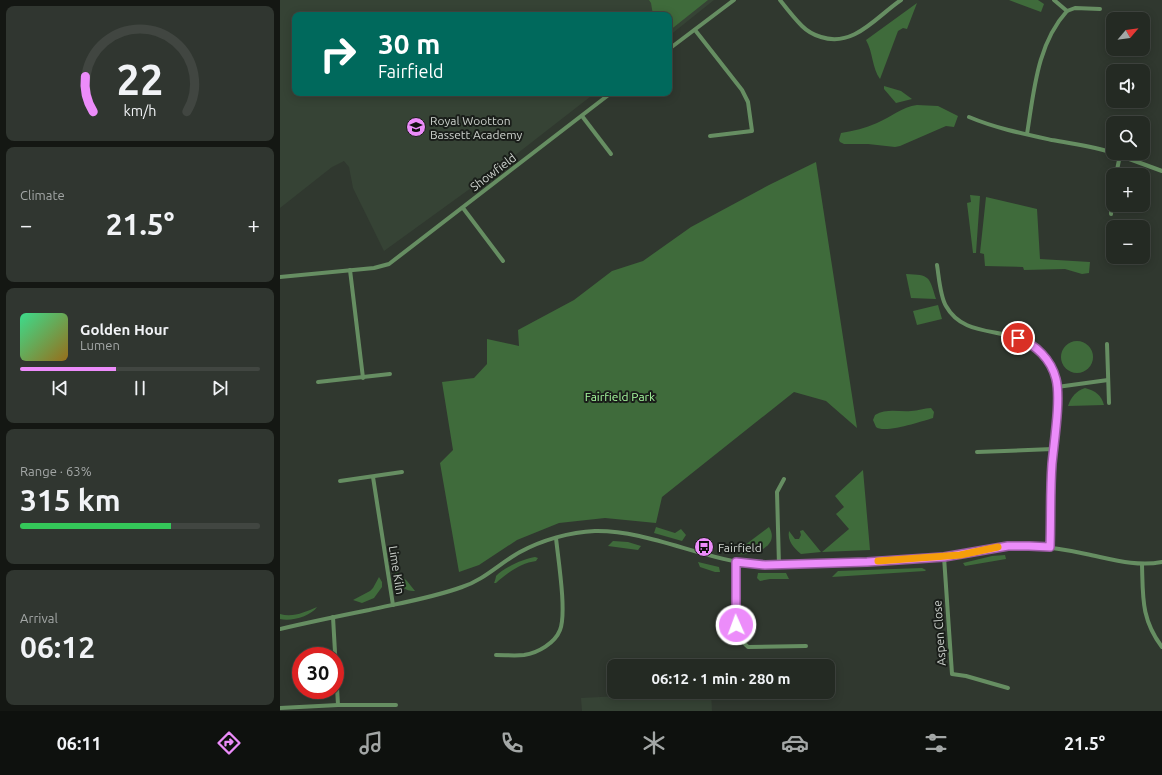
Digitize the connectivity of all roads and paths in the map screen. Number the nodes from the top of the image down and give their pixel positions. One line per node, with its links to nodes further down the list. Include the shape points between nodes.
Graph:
1 (734, 0): 7 (street)
2 (780, 0): 3 (street, via 803,28 826,39 837,40 858,33)
3 (902, 0)
4 (1054, 0): 6 (street)
5 (1100, 9): 6 (street, via 1075,8)
6 (1067, 11): 12 (street, via 1048,37 1039,65)
7 (695, 30): 8 (street); 13 (street, via 742,90 748,102 752,132)
8 (672, 47)
9 (608, 96): 10 (street, Showfield)
10 (582, 116): 15 (street); 18 (street, Showfield)
11 (969, 117): 12 (street, via 989,126)
12 (1027, 134): 14 (street)
13 (710, 136)
14 (1106, 150)
15 (611, 154)
16 (1133, 160): 17 (street)
17 (1162, 171)
18 (463, 208): 19 (street); 21 (street, Showfield, via 389,264)
19 (503, 261)
20 (937, 265): 28 (street, via 946,306 955,318 966,325 1032,344 1050,365)
21 (350, 270): 22 (street); 25 (street)
22 (280, 277)
23 (1107, 344): 26 (street)
24 (390, 374): 25 (street)
25 (363, 378): 27 (street)
26 (1108, 380): 28 (street); 29 (street)
27 (318, 382)
28 (1057, 387): 30 (street)
29 (1109, 403)
30 (1053, 449): 31 (street); 37 (street)
31 (977, 452)
32 (402, 472): 33 (street)
33 (373, 477): 35 (street); 43 (street, Lime Kiln)
34 (784, 479): 42 (street, via 777,492)
35 (340, 481)
36 (556, 538): 39 (street, via 576,533 610,531 636,535); 43 (street, via 520,551 466,586); 48 (street, via 564,615 561,629 553,640 532,653)
37 (1050, 547): 38 (street, via 1008,546); 41 (street)
38 (944, 557): 42 (street); 49 (street, Aspen Close, via 952,674)
39 (736, 562): 42 (street); 46 (street, via 736,625 744,644 748,647)
40 (1162, 562): 41 (street)
41 (1142, 564): 47 (street, via 1143,605 1147,620)
42 (779, 565)
43 (393, 605): 44 (street, Lime Kiln)
44 (333, 617): 45 (street, Lime Kiln); 50 (street)
45 (280, 629)
46 (806, 646)
47 (1162, 647)
48 (496, 655)
49 (1008, 688)
50 (338, 705): 51 (street); 52 (street)
51 (396, 705)
52 (280, 708)

